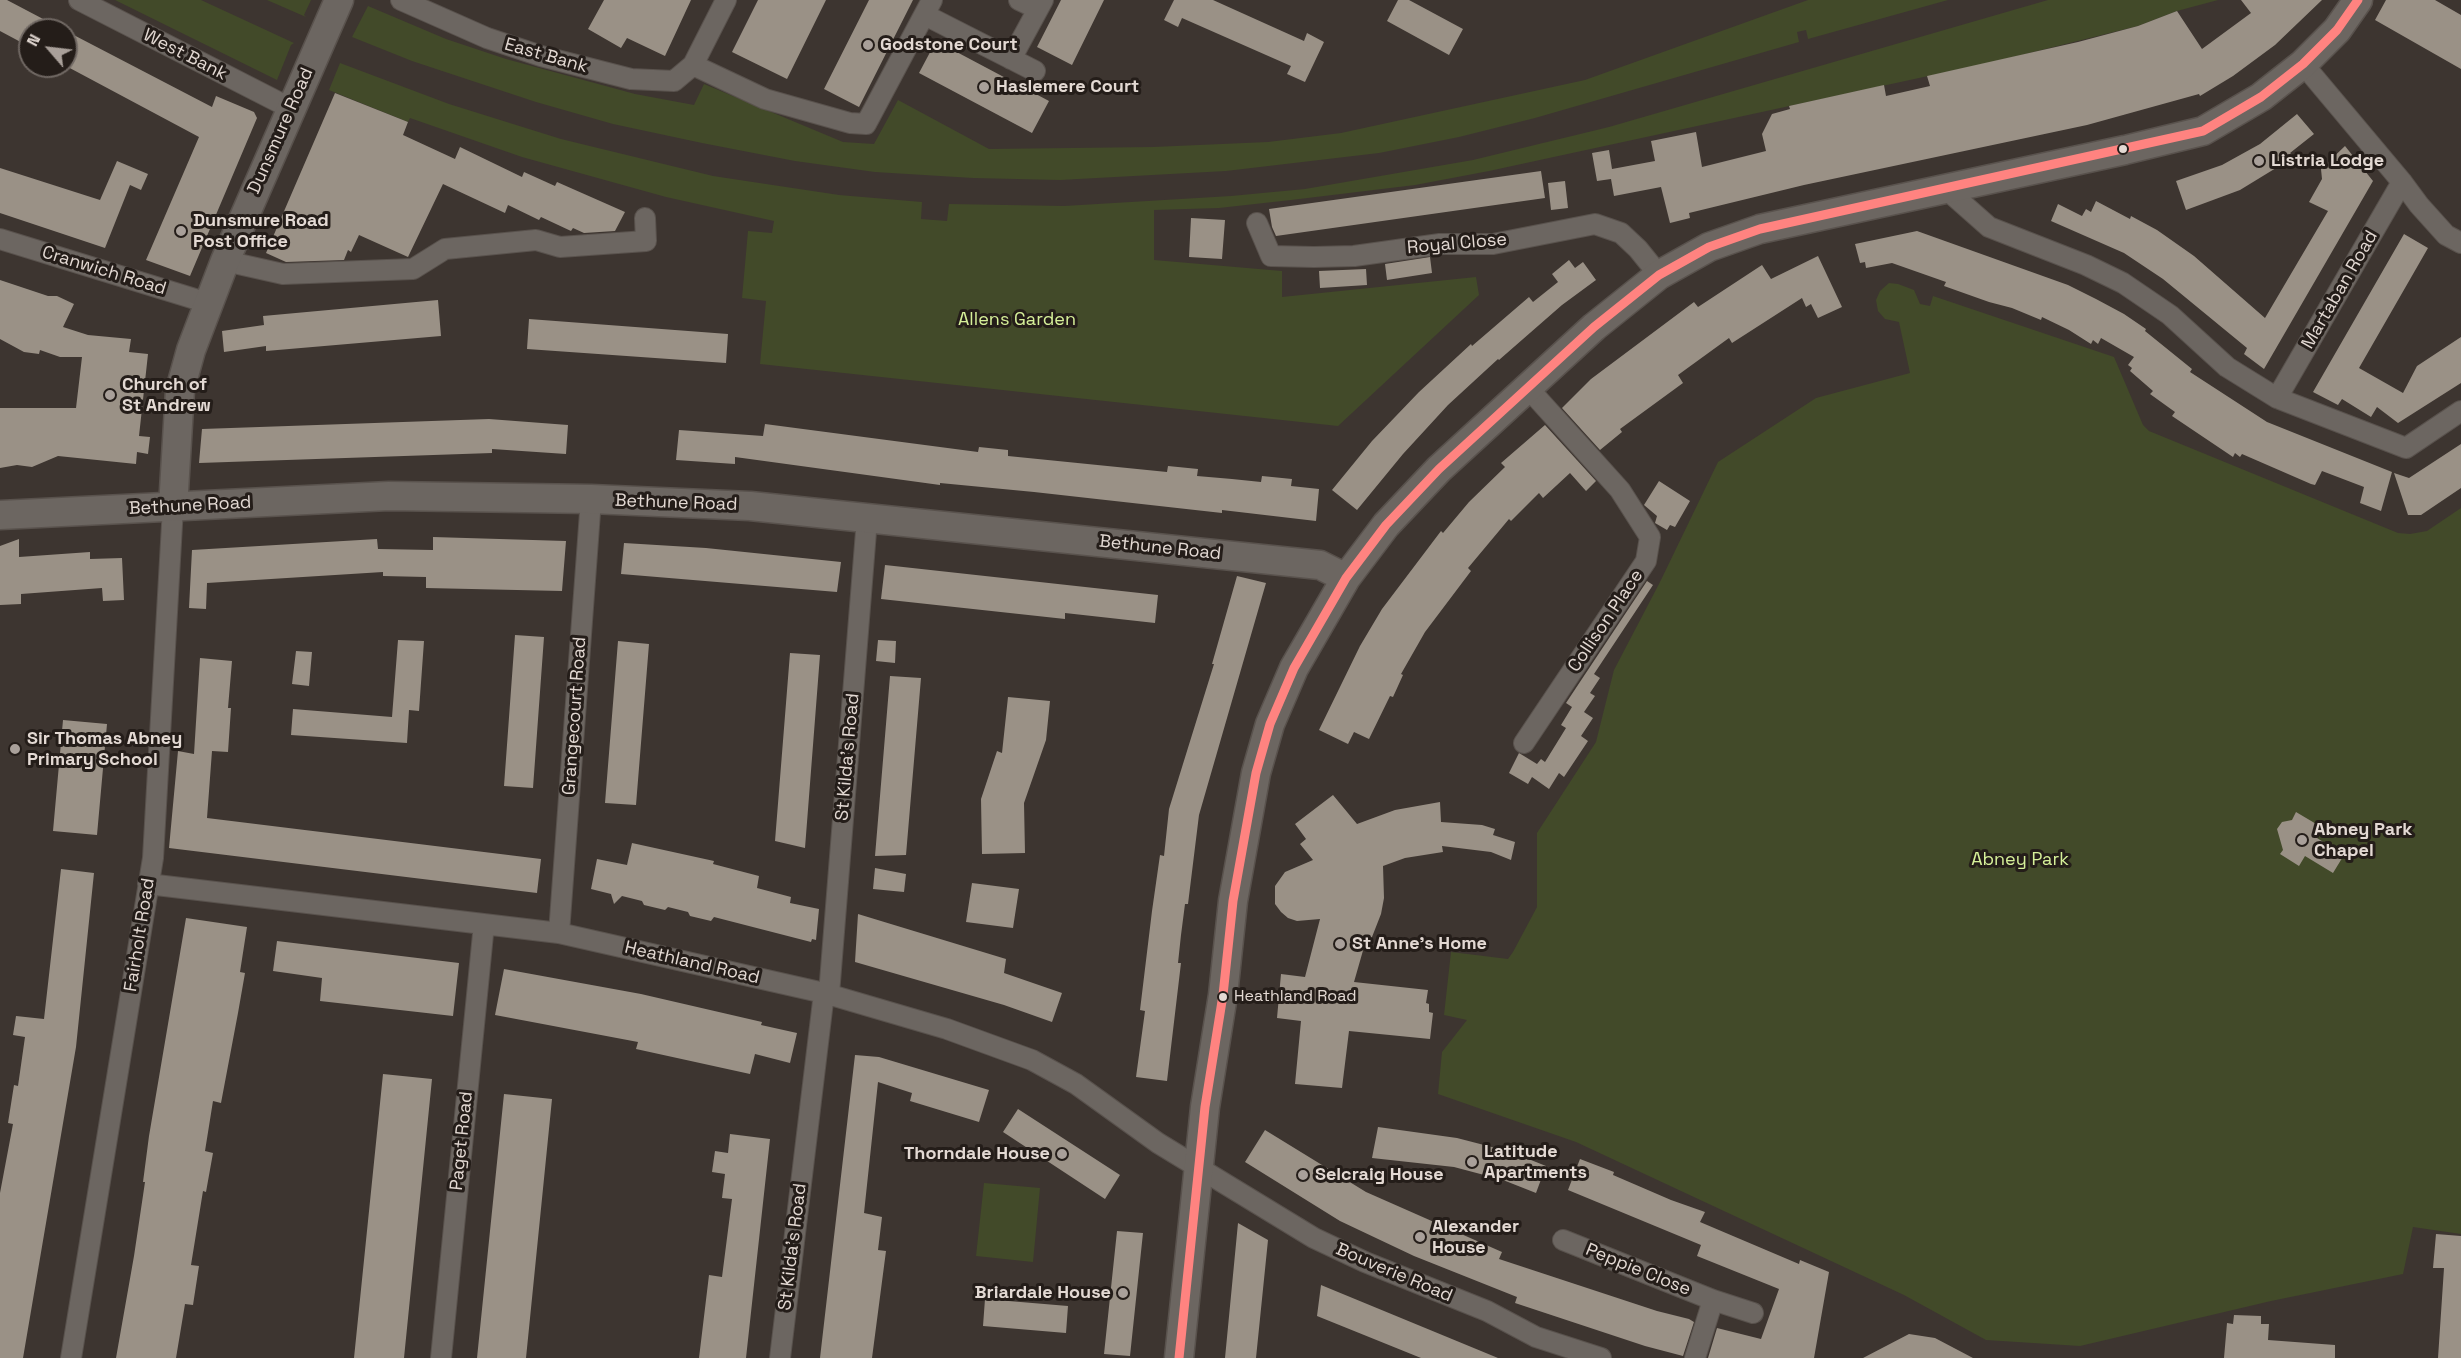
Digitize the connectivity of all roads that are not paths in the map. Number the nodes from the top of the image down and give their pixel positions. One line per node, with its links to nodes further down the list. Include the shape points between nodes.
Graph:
1 (79, 0): 13 (street, West Bank)
2 (339, 0): 13 (main road, Dunsmure Road)
3 (401, 0): 11 (street, East Bank, via 487,38 631,80 674,81)
4 (726, 0): 11 (street)
5 (1019, 0): 7 (street)
6 (2358, 0): 10 (main road, via 2337,30)
7 (1040, 5): 9 (street)
8 (928, 7): 9 (street); 11 (street, via 866,124 765,99)
9 (1011, 59): 12 (street)
10 (2303, 64): 14 (street); 15 (main road, via 2261,97 2203,131)
11 (693, 65)
12 (1035, 71)
13 (292, 109): 20 (main road, Dunsmure Road)
14 (2402, 182): 19 (street, via 2446,235); 24 (street, Martaban Road)
15 (1946, 189): 21 (main road, via 1760,229 1717,243); 24 (street, via 1989,227 2123,283 2170,315 2227,368)
16 (645, 218): 20 (street, via 646,241 560,247 536,240 446,249 413,269 283,273)
17 (1257, 223): 21 (street, Royal Close, via 1271,256 1314,257 1354,256 1440,244 1493,244 1594,224 1621,233)
18 (0, 240): 22 (street, Cranwich Road)
19 (2461, 243)
20 (225, 261): 22 (main road, Dunsmure Road)
21 (1659, 275): 23 (main road, via 1594,327)
22 (208, 303): 27 (main road, Dunsmure Road, via 180,390)
23 (1528, 388): 30 (main road, via 1386,525); 31 (street, Collison Place, via 1620,490 1650,537 1646,561)
24 (2277, 398): 25 (street, via 2406,448)
25 (2461, 411)
26 (591, 499): 27 (main road, Bethune Road, via 389,496); 29 (main road, Bethune Road, via 750,506); 34 (street, Grangecourt Road)
27 (173, 507): 28 (main road, Bethune Road); 32 (street, Fairholt Road, via 153,858)
28 (0, 515)
29 (867, 519): 30 (main road, Bethune Road, via 1320,565); 35 (street, St Kilda's Road)
30 (1346, 578): 36 (main road, via 1294,668 1270,724 1256,773 1233,901)
31 (1524, 743)
32 (148, 884): 33 (street, Heathland Road); 41 (street, Fairholt Road)
33 (484, 924): 34 (street, Heathland Road); 42 (street, Paget Road)
34 (559, 933): 35 (street, Heathland Road)
35 (826, 993): 36 (street, Heathland Road, via 1032,1059); 43 (street, St Kilda's Road)
36 (1197, 1166): 40 (street, Bouverie Road, via 1314,1238 1487,1311); 44 (main road)
37 (1563, 1240): 38 (street, Peppie Close)
38 (1713, 1300): 39 (street, Peppie Close); 46 (street, Peppie Close)
39 (1753, 1312)
40 (1566, 1353): 45 (street, Bouverie Road)
41 (71, 1358)
42 (441, 1358)
43 (780, 1358)
44 (1179, 1358)
45 (1600, 1358)
46 (1695, 1358)

